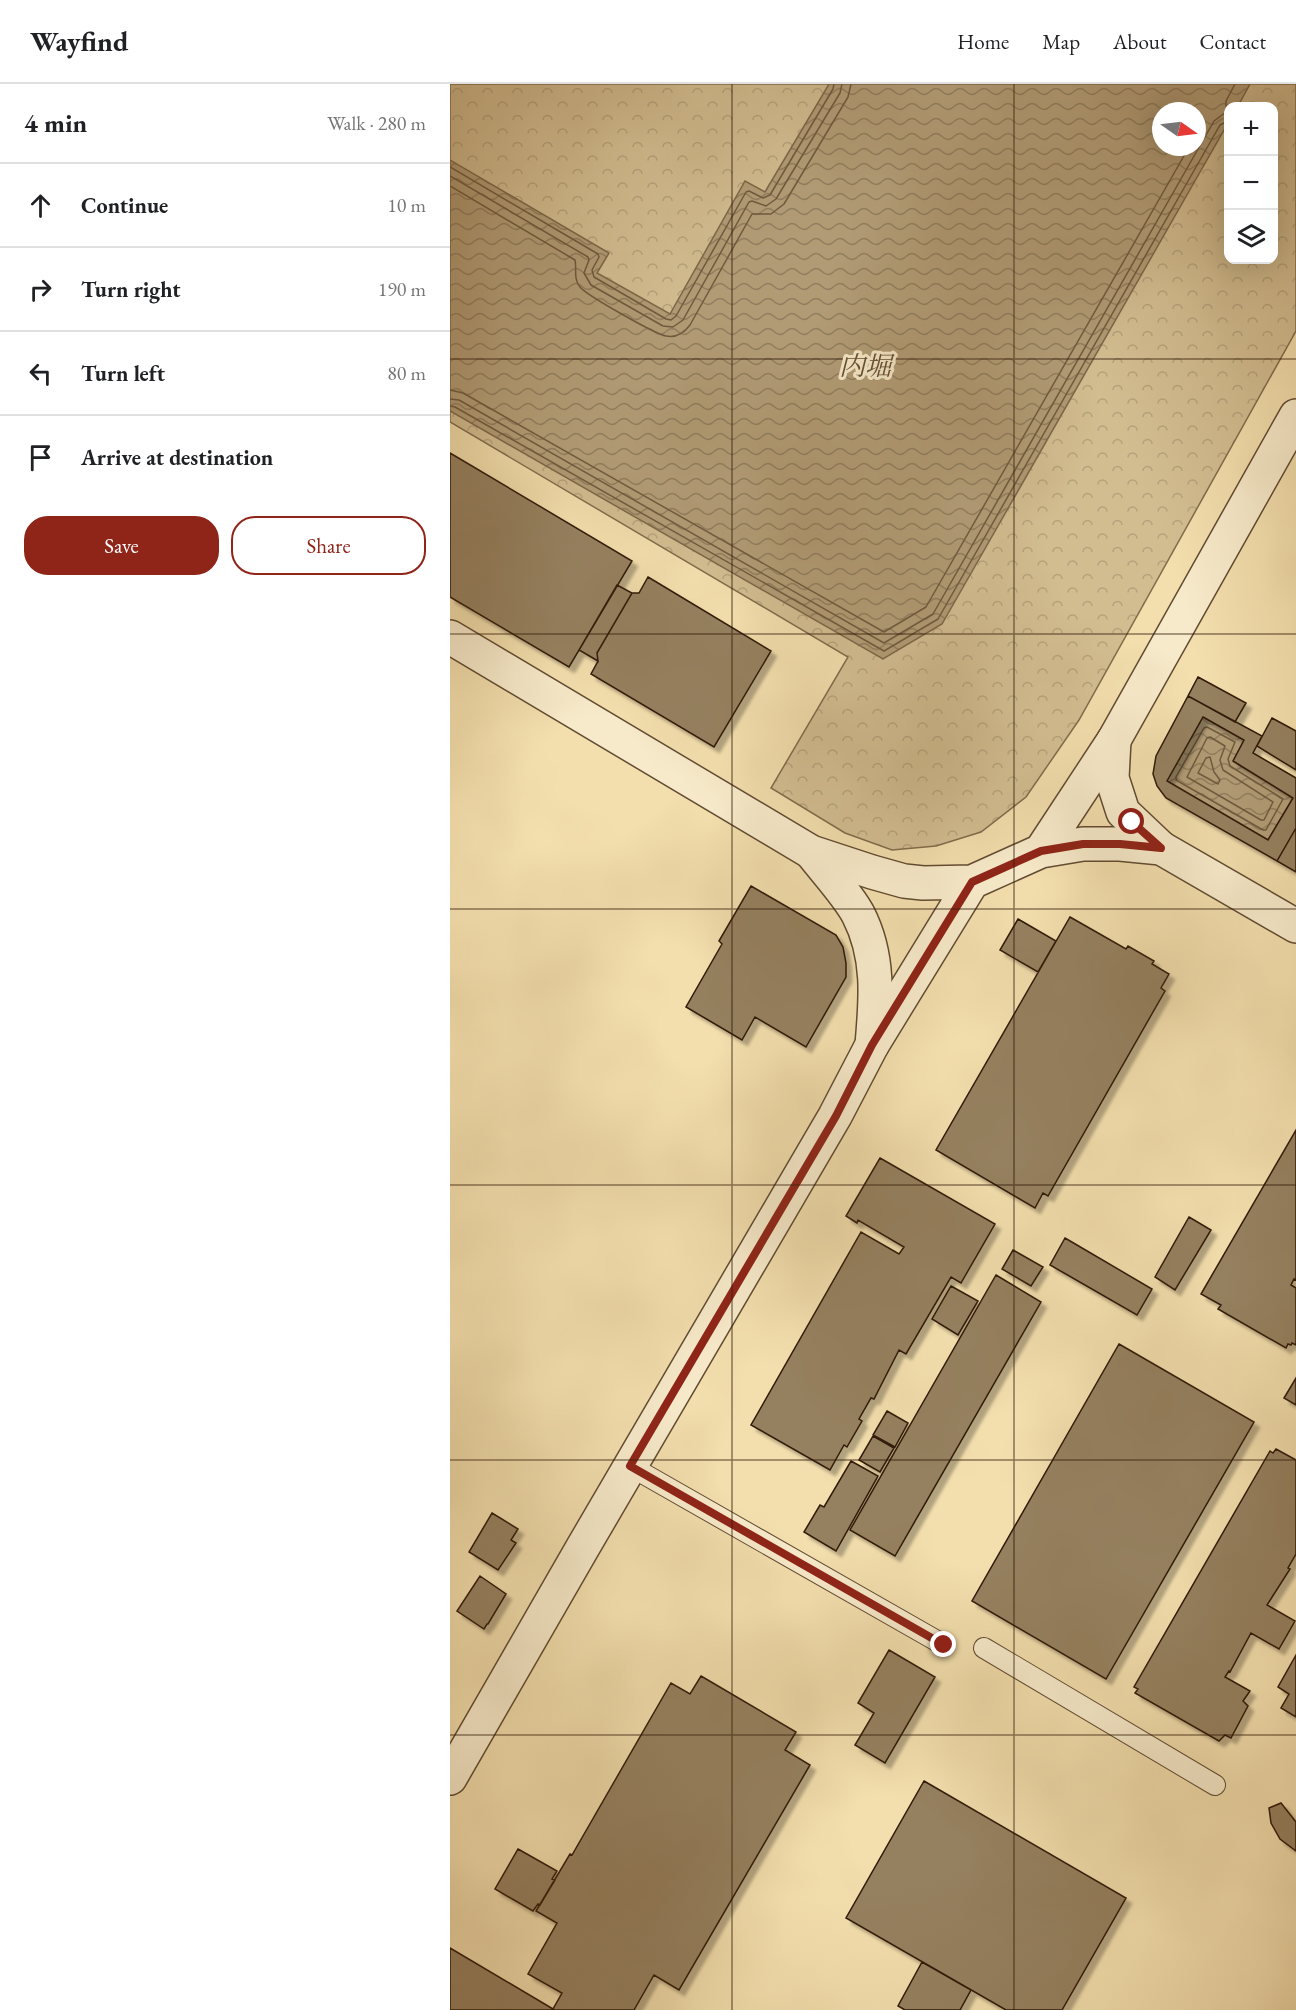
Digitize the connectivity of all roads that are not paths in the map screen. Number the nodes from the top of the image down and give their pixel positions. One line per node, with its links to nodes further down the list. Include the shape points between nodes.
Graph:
1 (1296, 416): 3 (street)
2 (450, 637): 6 (street)
3 (1114, 740): 4 (street, via 1112,778 1123,812); 5 (street)
4 (1161, 848): 5 (street, via 1083,844); 8 (street)
5 (1041, 851): 7 (street)
6 (811, 852): 7 (street, via 904,881); 9 (street, via 858,913 869,940 876,985)
7 (972, 882): 9 (street)
8 (1296, 926)
9 (872, 1045): 10 (street, via 836,1116)
10 (630, 1466): 11 (lane); 13 (street)
11 (944, 1645)
12 (984, 1647): 14 (lane)
13 (450, 1778)
14 (1215, 1785)

